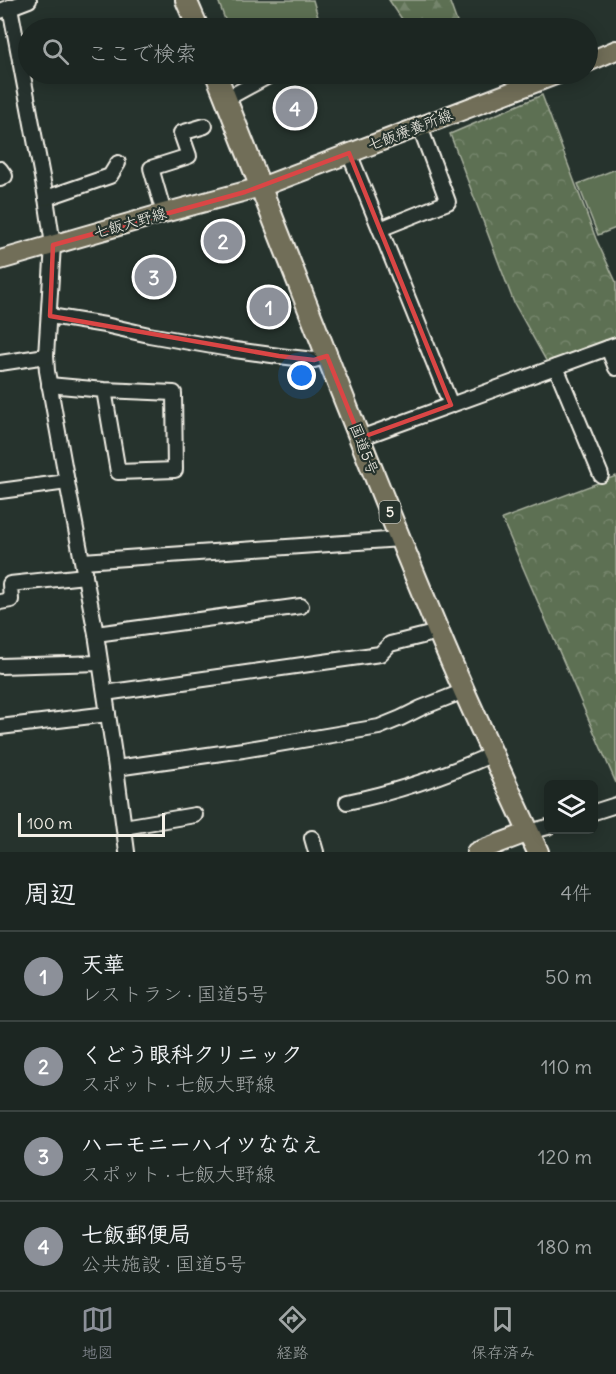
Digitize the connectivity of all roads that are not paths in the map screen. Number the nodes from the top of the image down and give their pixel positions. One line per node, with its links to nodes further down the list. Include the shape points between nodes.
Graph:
1 (28, 0): 3 (street)
2 (186, 0): 4 (highway)
3 (10, 6): 5 (street)
4 (194, 18)
5 (18, 49)
6 (616, 50): 7 (main road)
7 (598, 58)
8 (25, 84): 20 (street)
9 (220, 84): 19 (highway, 国道5号 / 5)
10 (254, 84): 12 (street)
11 (532, 84): 14 (main road, 七飯療養所線)
12 (235, 94)
13 (205, 126): 21 (street, via 181,133 189,156 151,168)
14 (420, 127): 15 (main road, 七飯療養所線); 22 (street, via 448,202)
15 (350, 153): 19 (main road, 七飯療養所線); 22 (street)
16 (118, 163): 20 (street, via 111,176)
17 (0, 169): 18 (street, via 5,176)
18 (0, 179)
19 (261, 187): 21 (main road, 七飯大野線); 28 (highway, 国道5号 / 5)
20 (46, 198): 23 (street)
21 (164, 213): 23 (main road, 七飯大野線)
22 (380, 228): 34 (street)
23 (53, 245): 24 (main road, 七飯大野線); 25 (street)
24 (0, 261)
25 (50, 316): 27 (street); 28 (street, via 236,350 314,360)
26 (612, 346): 30 (street); 31 (street)
27 (46, 356): 29 (street); 32 (street)
28 (328, 356): 35 (highway, 国道5号 / 5)
29 (0, 363)
30 (556, 367): 34 (street); 36 (street)
31 (616, 368)
32 (49, 385): 33 (street); 37 (street)
33 (104, 390): 33 (street, via 118,472 175,470 174,393)
34 (451, 405): 35 (street)
35 (360, 438): 39 (highway, 国道5号 / 5)
36 (601, 475)
37 (67, 482): 38 (street); 40 (street)
38 (0, 491)
39 (401, 539): 40 (street); 44 (highway, 国道5号 / 5)
40 (83, 561): 41 (street)
41 (85, 576): 42 (street, via 10,584 11,600); 45 (street)
42 (0, 602)
43 (301, 606): 45 (street)
44 (438, 632): 48 (highway, 国道5号 / 5); 49 (street, via 390,644 380,654)
45 (96, 634): 46 (street)
46 (100, 663): 47 (street); 49 (street)
47 (0, 666)
48 (464, 691): 52 (highway, 国道5号 / 5); 53 (street, via 378,728)
49 (105, 693): 50 (street)
50 (108, 714): 51 (street); 53 (street)
51 (0, 727)
52 (493, 754): 54 (street, via 381,795); 60 (highway, 国道5号 / 5)
53 (117, 768): 58 (street)
54 (347, 802)
55 (616, 805): 56 (street)
56 (598, 811)
57 (195, 815): 58 (street)
58 (124, 827): 62 (street)
59 (544, 828): 60 (street)
60 (529, 832): 64 (main road); 65 (highway, 国道5号 / 5)
61 (312, 837): 63 (street)
62 (127, 852)
63 (316, 852)
64 (476, 852)
65 (537, 852)

